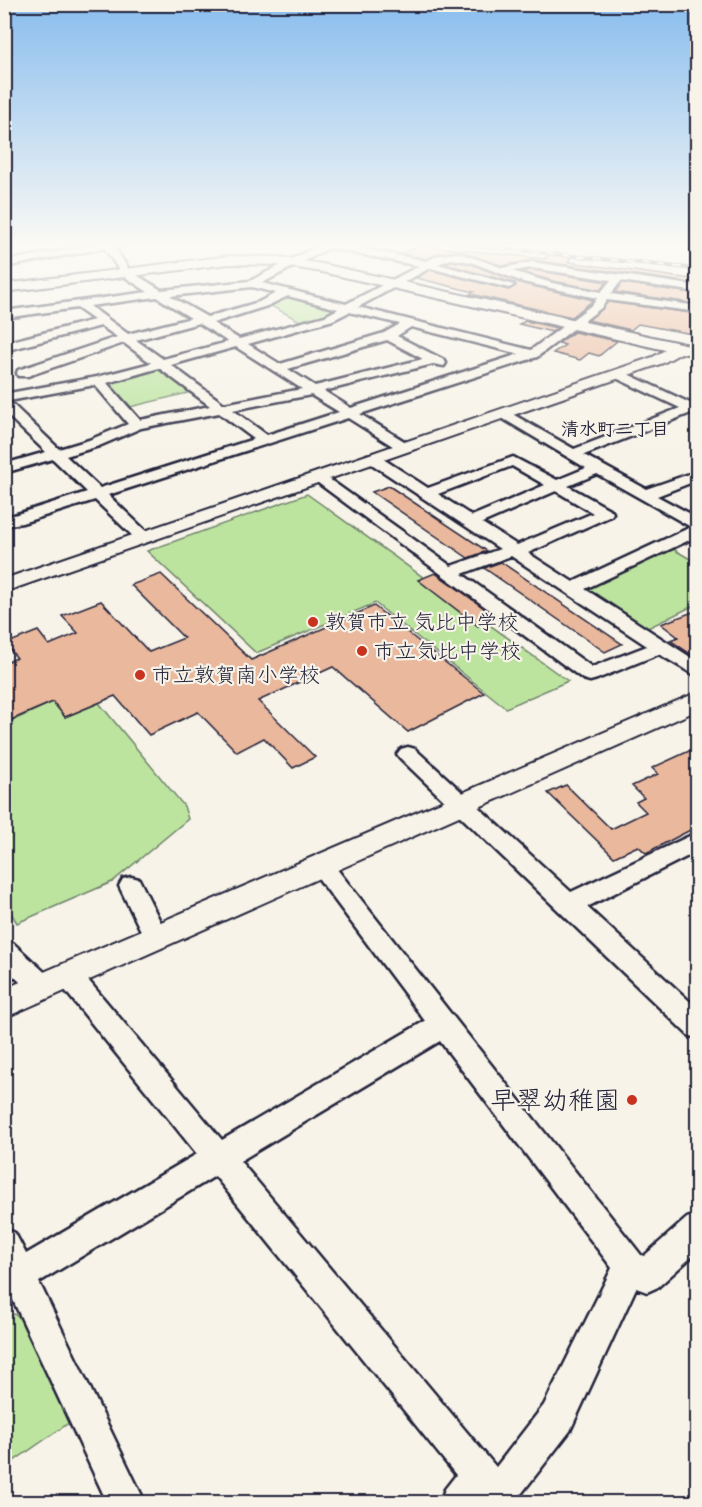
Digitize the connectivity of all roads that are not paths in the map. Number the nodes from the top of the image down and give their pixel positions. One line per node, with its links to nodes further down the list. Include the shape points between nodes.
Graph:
1 (90, 313): 12 (street)
2 (194, 313): 11 (street)
3 (250, 313): 11 (street)
4 (279, 313): 15 (street)
5 (338, 313): 15 (street)
6 (371, 313): 13 (street)
7 (523, 313): 14 (street)
8 (588, 313): 14 (street)
9 (642, 313): 10 (street)
10 (664, 317)
11 (204, 320): 17 (street); 18 (street)
12 (101, 322): 17 (street); 22 (street)
13 (410, 323): 16 (street); 21 (street)
14 (573, 325): 19 (street); 21 (street)
15 (303, 326): 18 (street)
16 (388, 336): 23 (street); 25 (street)
17 (124, 339): 22 (street); 24 (street)
18 (240, 343): 24 (street); 25 (street)
19 (677, 349): 20 (street); 26 (street)
20 (698, 352)
21 (533, 354): 27 (street)
22 (14, 357): 30 (street)
23 (434, 360): 27 (street); 29 (street)
24 (161, 364): 28 (street); 34 (street)
25 (279, 368): 29 (street)
26 (619, 374): 33 (street); 36 (street)
27 (465, 376): 35 (street)
28 (98, 381): 30 (street); 37 (street)
29 (314, 390): 34 (street); 35 (street)
30 (33, 392): 31 (street)
31 (4, 398)
32 (4, 404): 41 (street)
33 (695, 409): 40 (street)
34 (224, 410): 37 (street); 38 (street)
35 (350, 413): 38 (street); 39 (street)
36 (502, 414): 39 (street); 40 (street)
37 (137, 425): 41 (street)
38 (265, 440): 48 (street)
39 (404, 447): 42 (street)
40 (573, 454): 43 (street)
41 (58, 455): 44 (street); 48 (street)
42 (372, 458): 46 (street); 49 (street)
43 (598, 468): 47 (street); 50 (street)
44 (4, 469)
45 (698, 475): 50 (street)
46 (317, 477): 55 (street); 57 (street)
47 (557, 486): 49 (street, via 513,461); 52 (street); 56 (street, via 605,513)
48 (97, 493): 51 (street); 55 (street)
49 (427, 493): 52 (street)
50 (645, 495): 53 (street)
51 (4, 521)
52 (471, 522): 56 (street)
53 (698, 525)
54 (698, 530): 59 (street)
55 (144, 538): 58 (street)
56 (514, 551): 57 (street); 59 (street)
57 (448, 573): 60 (street, via 590,675)
58 (4, 586)
59 (572, 589): 60 (street)
60 (661, 647): 61 (street)
61 (698, 671)
62 (693, 706): 64 (street)
63 (408, 754): 64 (street)
64 (462, 804): 66 (street); 68 (street)
65 (698, 841): 68 (street)
66 (321, 865): 69 (street); 73 (street)
67 (130, 886): 69 (street)
68 (570, 904): 74 (street)
69 (156, 937): 71 (street)
70 (4, 950): 71 (street)
71 (56, 981): 72 (street); 75 (street)
72 (4, 1004)
73 (444, 1024): 75 (street); 78 (street)
74 (698, 1027)
75 (219, 1157): 79 (street); 80 (street)
76 (698, 1229): 78 (street, via 647,1276)
77 (4, 1244): 79 (street)
78 (630, 1266): 80 (street, via 557,1418)
79 (12, 1281): 81 (street)
80 (483, 1495)
81 (126, 1503)

